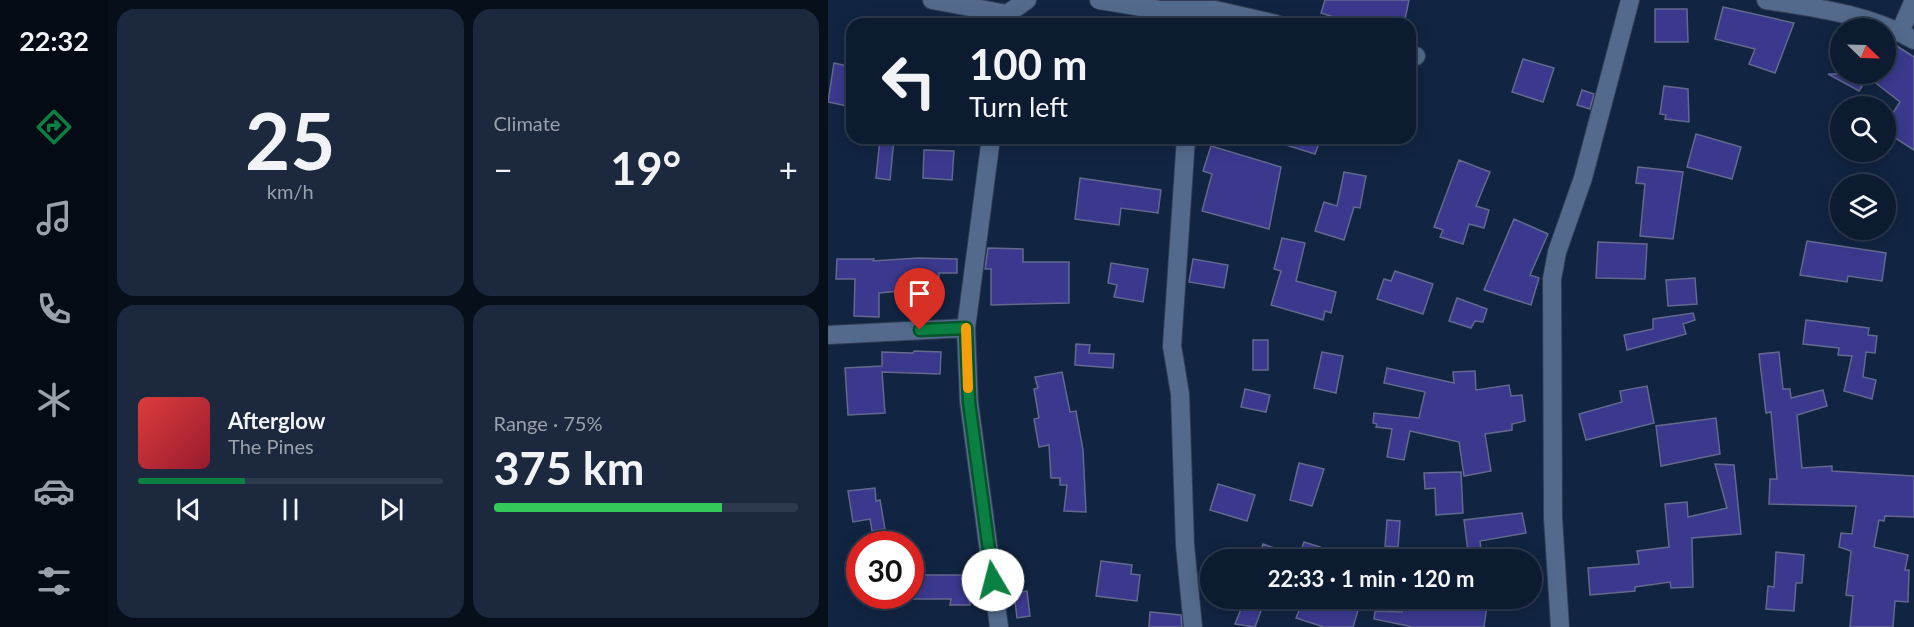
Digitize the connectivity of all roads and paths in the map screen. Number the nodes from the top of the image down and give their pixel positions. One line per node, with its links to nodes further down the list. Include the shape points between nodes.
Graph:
1 (932, 0): 8 (street)
2 (1027, 0): 8 (street)
3 (1099, 0): 7 (street, via 1160,10)
4 (1630, 0): 17 (street, via 1552,279 1552,518)
5 (1766, 0): 10 (street, via 1844,12)
6 (1914, 0): 10 (street)
7 (1215, 11): 9 (street)
8 (1008, 13)
9 (1248, 18)
10 (1907, 36)
11 (990, 144): 13 (street)
12 (1186, 144): 16 (street, via 1172,346 1180,394 1185,545)
13 (966, 328): 14 (street); 15 (street, via 969,402)
14 (828, 335)
15 (999, 627)
16 (1193, 627)
17 (1560, 627)

